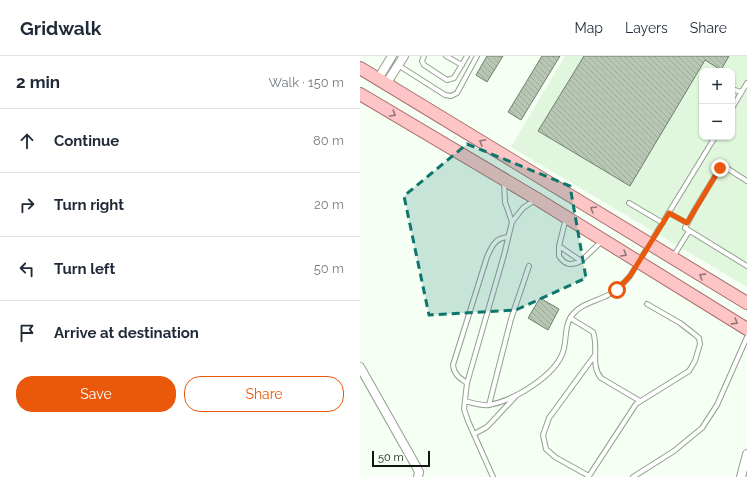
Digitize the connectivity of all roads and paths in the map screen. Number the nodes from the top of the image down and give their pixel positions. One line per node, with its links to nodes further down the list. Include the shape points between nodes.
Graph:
1 (392, 56): 10 (street)
2 (404, 56): 7 (street)
3 (424, 56): 8 (lane, via 424,65 445,80 454,78)
4 (446, 56): 8 (lane)
5 (467, 56): 8 (lane)
6 (477, 56): 7 (lane, via 457,93 451,96 445,95)
7 (398, 65): 10 (street)
8 (462, 65)
9 (360, 68): 10 (main road)
10 (382, 82): 29 (main road, one-way to 10)
11 (747, 83): 13 (lane)
12 (735, 90): 13 (lane)
13 (742, 92): 15 (lane)
14 (360, 94): 17 (main road, one-way to 17)
15 (734, 104)
16 (713, 140): 21 (lane)
17 (504, 180): 19 (main road); 23 (lane, via 505,202)
18 (747, 181): 25 (lane, via 725,167 720,168)
19 (537, 199): 22 (main road); 23 (lane, via 523,208)
20 (629, 203): 24 (lane)
21 (669, 213): 24 (lane); 25 (lane)
22 (566, 218): 28 (main road); 30 (lane)
23 (512, 222): 27 (lane)
24 (663, 223): 29 (lane)
25 (687, 223): 26 (lane, via 685,228)
26 (689, 231): 31 (lane); 35 (lane)
27 (508, 237): 43 (lane); 43 (lane, via 499,239 492,246 453,365 456,376)
28 (602, 240): 32 (lane); 33 (main road, one-way to 33)
29 (650, 244): 31 (main road); 33 (lane)
30 (559, 246): 32 (lane); 32 (lane, via 559,256 566,264)
31 (672, 257): 36 (main road, one-way to 31)
32 (581, 261)
33 (639, 262): 38 (lane, via 617,290 581,307); 39 (main road, one-way to 39)
34 (529, 266): 47 (lane, via 511,319)
35 (747, 266)
36 (747, 303)
37 (647, 304): 45 (lane, via 694,333 700,344 689,371)
38 (570, 318): 41 (lane, via 593,332); 44 (lane, via 558,363)
39 (747, 329)
40 (747, 337): 52 (lane, via 717,405 702,428 674,452)
41 (595, 355): 45 (lane, via 597,373 601,378); 45 (lane, via 549,418 543,435 546,449 589,476)
42 (360, 367): 50 (street, via 416,466)
43 (467, 383): 46 (lane)
44 (518, 395): 47 (lane); 48 (lane, via 487,427)
45 (640, 400)
46 (465, 401): 47 (lane); 48 (lane, via 464,409)
47 (489, 405)
48 (474, 434): 51 (lane)
49 (747, 454): 53 (street)
50 (418, 477)
51 (493, 477)
52 (633, 477)
53 (741, 477)

